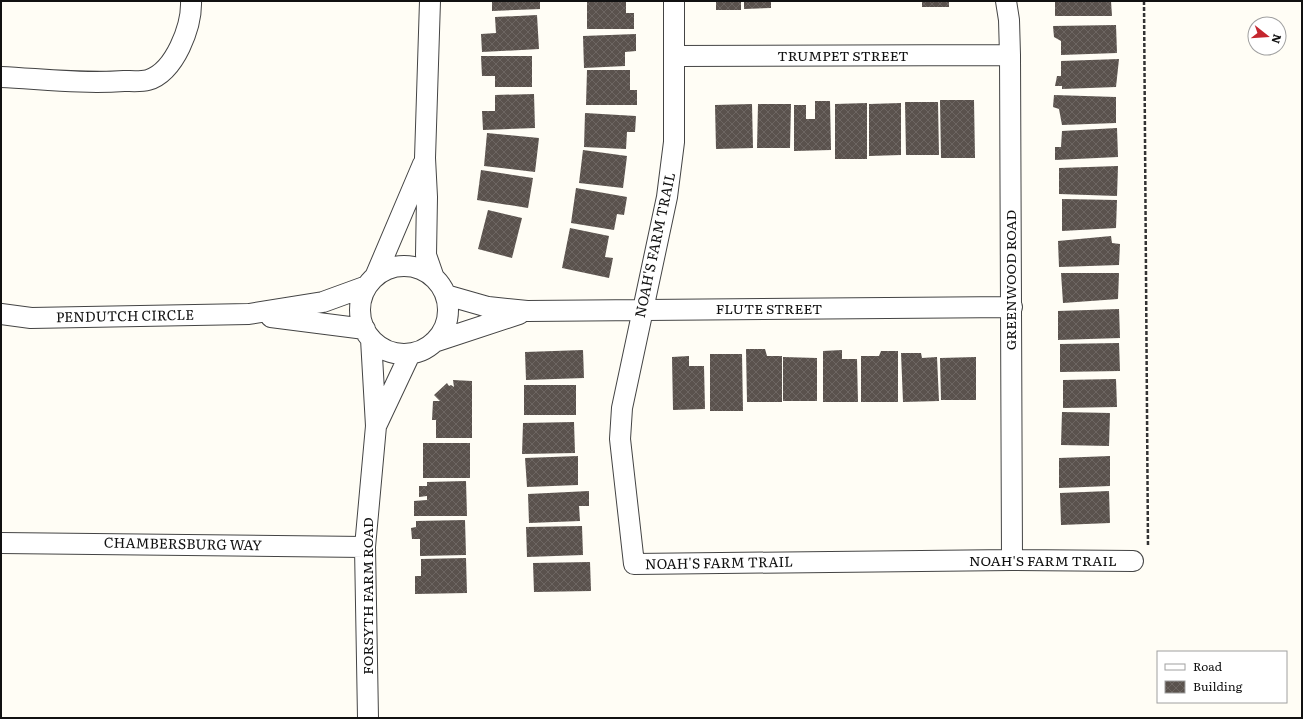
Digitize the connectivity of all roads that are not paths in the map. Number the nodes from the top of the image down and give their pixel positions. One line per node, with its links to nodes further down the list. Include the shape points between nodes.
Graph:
1 (192, 1): 7 (street, via 192,12 181,47 167,67 148,80 95,83)
2 (430, 1): 8 (street)
3 (674, 1): 6 (street, NOAH'S FARM TRAIL)
4 (1006, 1): 5 (street, GREENWOOD ROAD)
5 (1010, 55): 6 (street, TRUMPET STREET); 12 (street, GREENWOOD ROAD)
6 (675, 56): 13 (street, NOAH'S FARM TRAIL, via 674,142 667,197)
7 (1, 77)
8 (425, 158): 9 (street, via 426,255); 10 (street)
9 (434, 278): 10 (street, via 421,270 405,266 394,267); 11 (street)
10 (371, 282): 16 (street, PENDUTCH CIRCLE, via 323,302); 17 (street, via 360,307)
11 (446, 295): 14 (street, FLUTE STREET, via 488,308); 18 (street, via 447,320)
12 (1012, 307): 13 (street, FLUTE STREET); 23 (street, GREENWOOD ROAD)
13 (642, 309): 14 (street, FLUTE STREET); 23 (street, NOAH'S FARM TRAIL, via 623,400 620,439 634,564)
14 (527, 311): 18 (street, FLUTE STREET)
15 (1, 314): 16 (street, PENDUTCH CIRCLE, via 31,318)
16 (249, 314): 17 (street, PENDUTCH CIRCLE)
17 (368, 334): 19 (street, via 389,352); 20 (street, FORSYTH FARM ROAD)
18 (434, 342): 19 (street, via 427,348)
19 (410, 354): 20 (street, FORSYTH FARM ROAD)
20 (376, 426): 22 (street, FORSYTH FARM ROAD)
21 (1, 543): 22 (street, CHAMBERSBURG WAY)
22 (365, 547): 25 (street, FORSYTH FARM ROAD)
23 (1012, 560): 24 (street, NOAH'S FARM TRAIL)
24 (1133, 561)
25 (368, 718)

